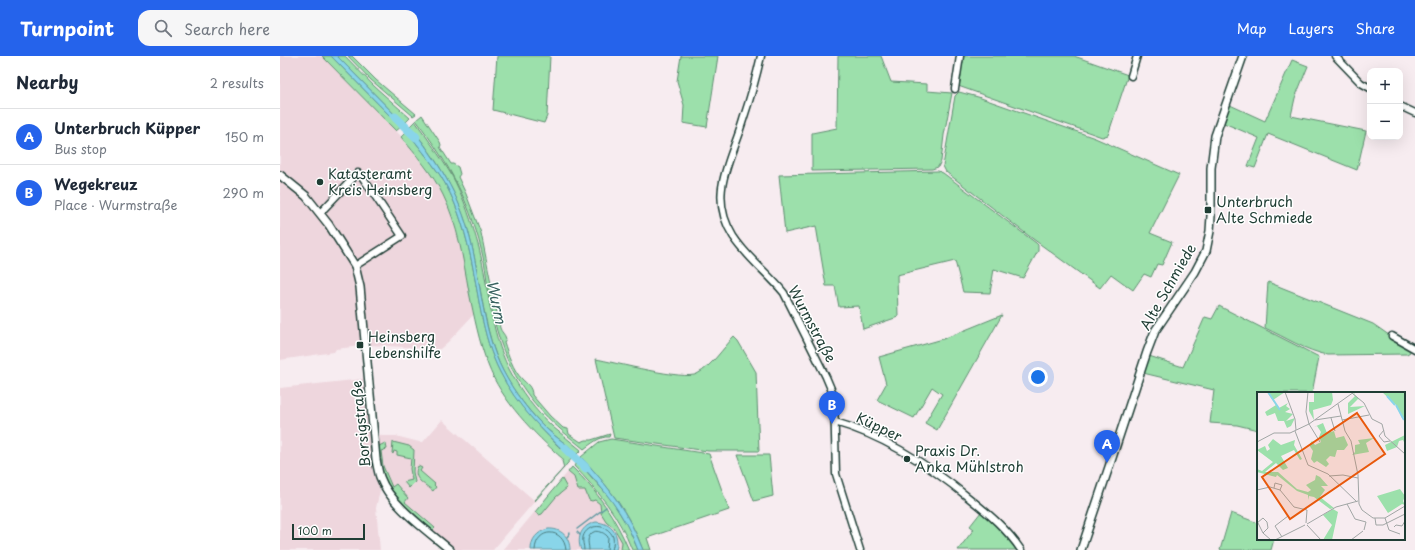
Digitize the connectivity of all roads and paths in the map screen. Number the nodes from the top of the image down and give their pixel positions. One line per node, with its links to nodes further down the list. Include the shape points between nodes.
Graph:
1 (761, 56): 16 (street, Wurmstraße, via 723,179 722,205 733,236 776,283 790,304 834,396)
2 (960, 56): 8 (street)
3 (1137, 56): 6 (street)
4 (1243, 56): 20 (street, Alte Schmiede, via 1215,136 1211,168 1210,231 1206,252 1156,331 1147,352)
5 (1335, 56): 7 (street)
6 (1130, 76)
7 (1367, 86)
8 (955, 89)
9 (1403, 107): 10 (street)
10 (1415, 113)
11 (280, 174): 12 (street, Borsigstraße, via 306,196)
12 (320, 213): 13 (street, Borsigstraße); 13 (street, via 358,173 402,236)
13 (355, 266): 17 (street, Borsigstraße, via 360,288 376,459 380,477 401,508)
14 (1392, 336): 15 (street)
15 (1415, 349)
16 (835, 422): 18 (street, Wurmstraße, via 836,474); 19 (street, Küpper, via 874,436 920,462 991,516)
17 (450, 550)
18 (860, 550)
19 (1021, 550)
20 (1081, 550)

